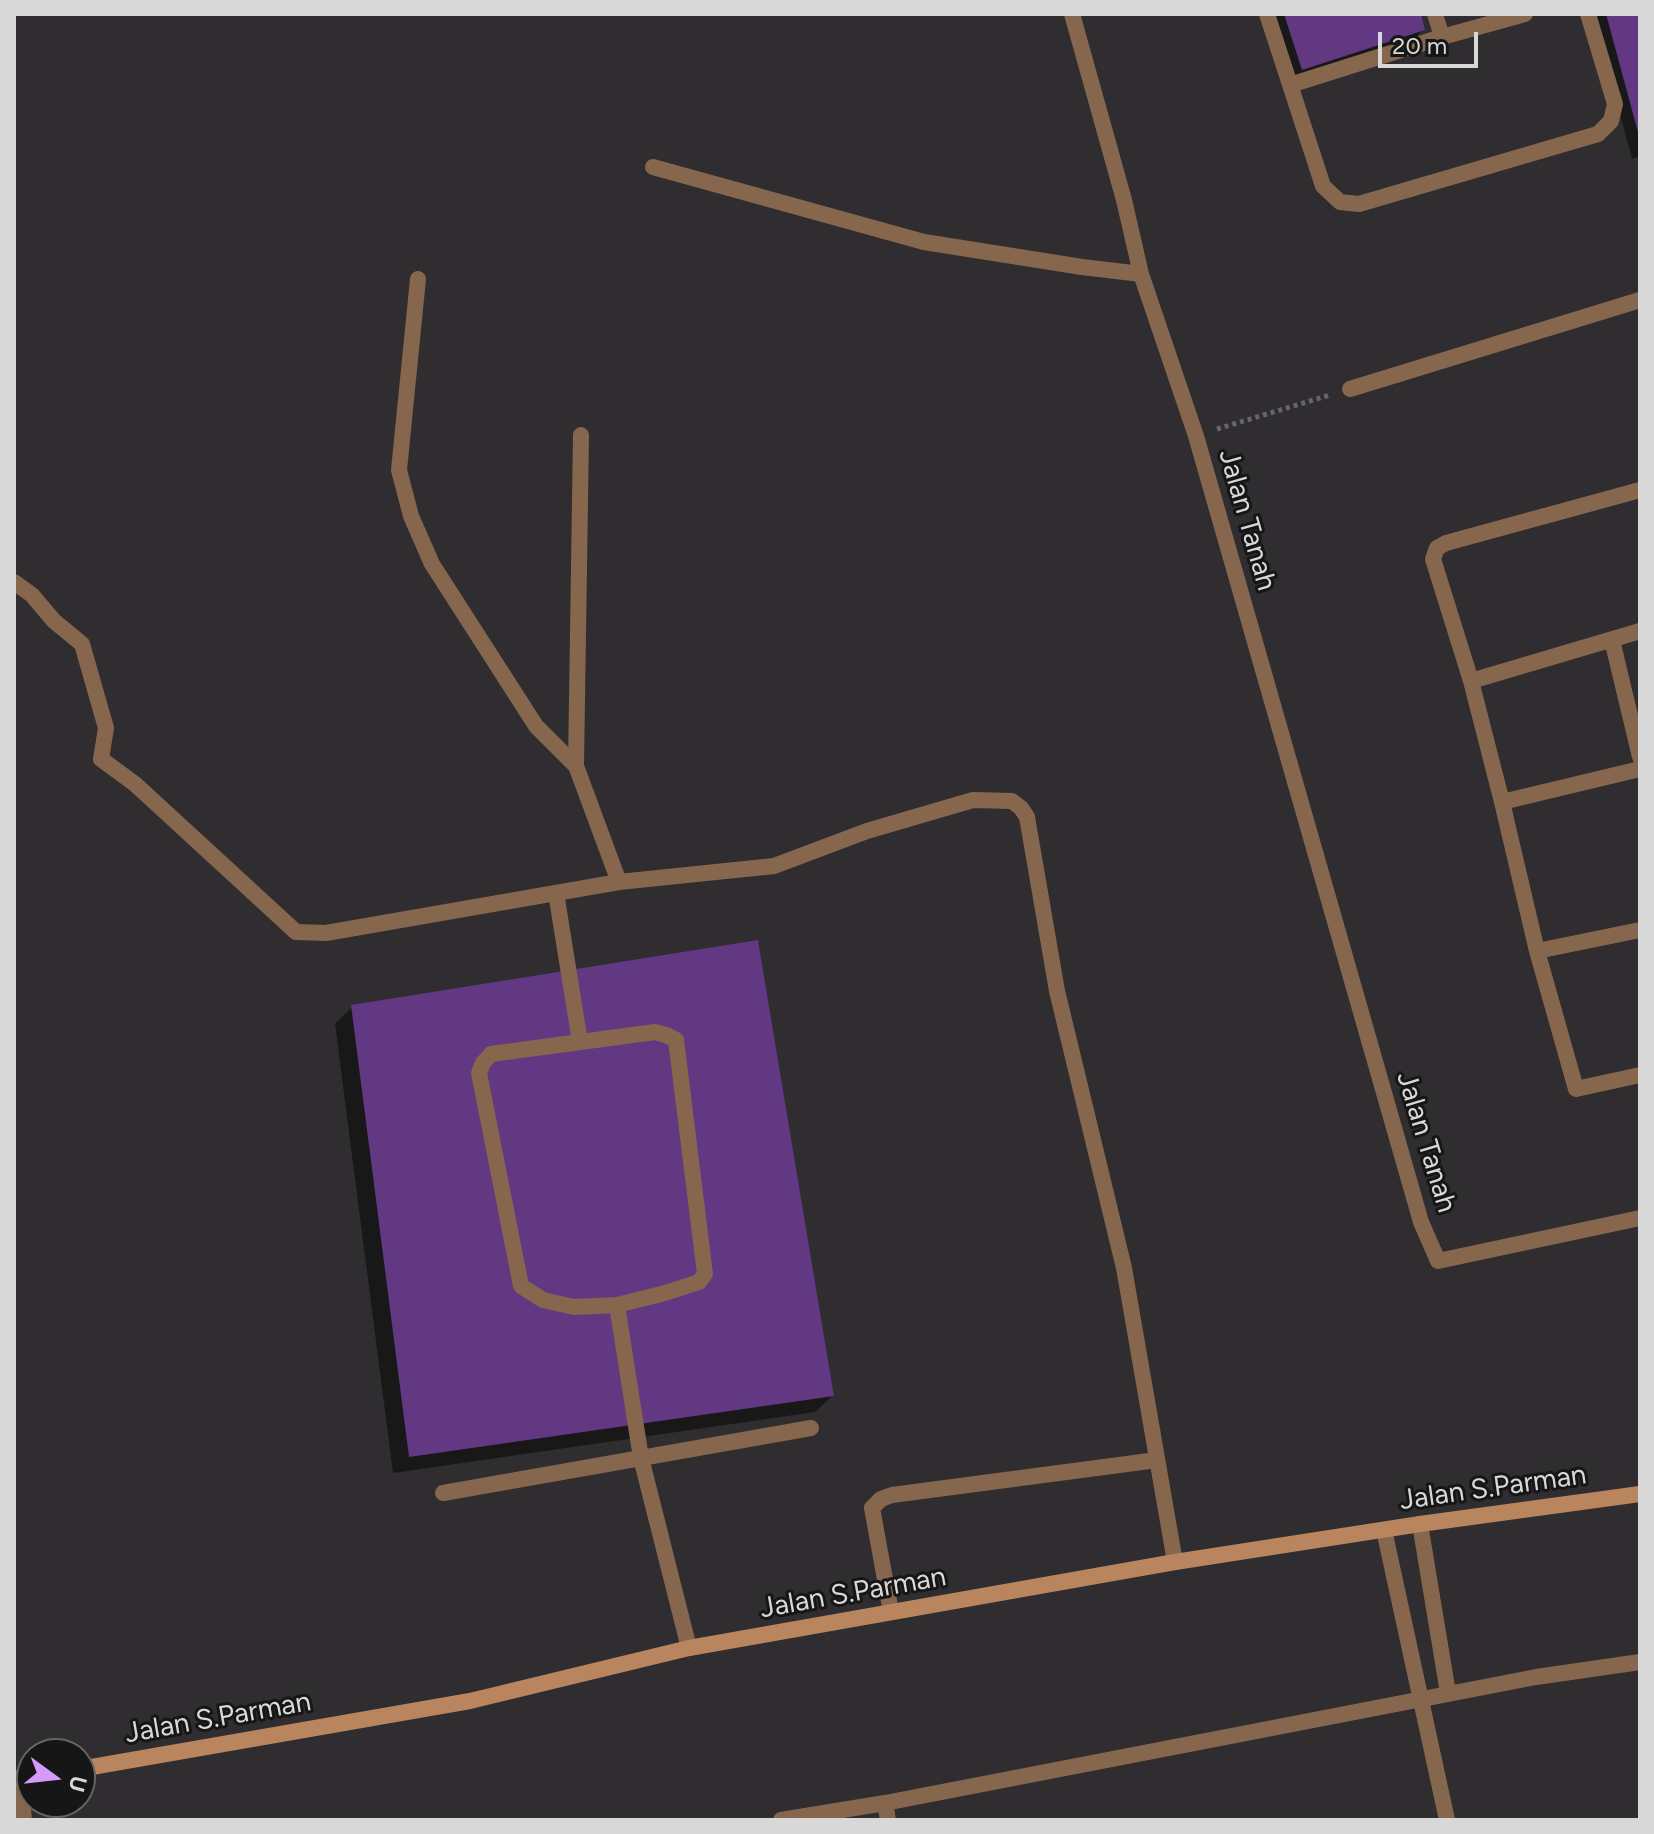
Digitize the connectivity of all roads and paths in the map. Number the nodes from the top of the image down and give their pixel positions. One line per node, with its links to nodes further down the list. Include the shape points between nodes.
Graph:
1 (1072, 14): 9 (street, Jalan Tanah)
2 (1267, 14): 7 (street)
3 (1435, 14): 6 (street)
4 (1525, 14): 6 (street)
5 (1588, 14): 7 (street, via 1615,104 1611,121 1598,134 1359,204 1340,202 1323,186)
6 (1442, 37): 7 (street)
7 (1290, 85)
8 (653, 167): 9 (street, via 924,242)
9 (1141, 274): 14 (street, Jalan Tanah)
10 (418, 279): 21 (street, via 399,470 411,516 432,564 536,726)
11 (1640, 300): 12 (street)
12 (1350, 389): 14 (path)
13 (581, 435): 21 (street)
14 (1196, 436): 30 (street, Jalan Tanah, via 1421,1222 1438,1261)
15 (1640, 490): 19 (street, via 1437,548 1433,559)
16 (14, 582): 25 (street, via 82,644 106,728 101,759 296,932 363,928)
17 (1640, 631): 18 (street)
18 (1612, 640): 19 (street); 20 (street)
19 (1471, 681): 23 (street)
20 (1640, 757)
21 (576, 766): 24 (street)
22 (1640, 769): 23 (street)
23 (1502, 802): 27 (street)
24 (619, 882): 25 (street); 34 (street, via 774,866 973,800 1012,801 1021,808 1027,817 1057,991 1124,1268)
25 (556, 893): 28 (street)
26 (1640, 930): 27 (street)
27 (1537, 951): 29 (street, via 1576,1089)
28 (580, 1042): 31 (street, via 655,1032 676,1040 705,1274 699,1282); 31 (street, via 491,1054 479,1073 521,1286 543,1300 574,1307)
29 (1640, 1075)
30 (1640, 1218)
31 (617, 1305): 33 (street)
32 (811, 1428): 33 (street)
33 (641, 1458): 35 (street); 41 (street)
34 (1157, 1460): 39 (street); 40 (street, via 881,1499 872,1508)
35 (443, 1493)
36 (1640, 1494): 37 (main road, Jalan S.Parman)
37 (1420, 1524): 38 (main road, Jalan S.Parman); 43 (street)
38 (1384, 1530): 39 (main road, Jalan S.Parman); 44 (street)
39 (1175, 1562): 40 (main road, Jalan S.Parman)
40 (891, 1612): 41 (main road, Jalan S.Parman)
41 (689, 1648): 45 (main road, Jalan S.Parman, via 470,1701)
42 (1640, 1662): 43 (street)
43 (1448, 1693): 44 (street)
44 (1420, 1699): 46 (street); 48 (street)
45 (96, 1766)
46 (886, 1812): 47 (street)
47 (781, 1820)
48 (1447, 1820)

